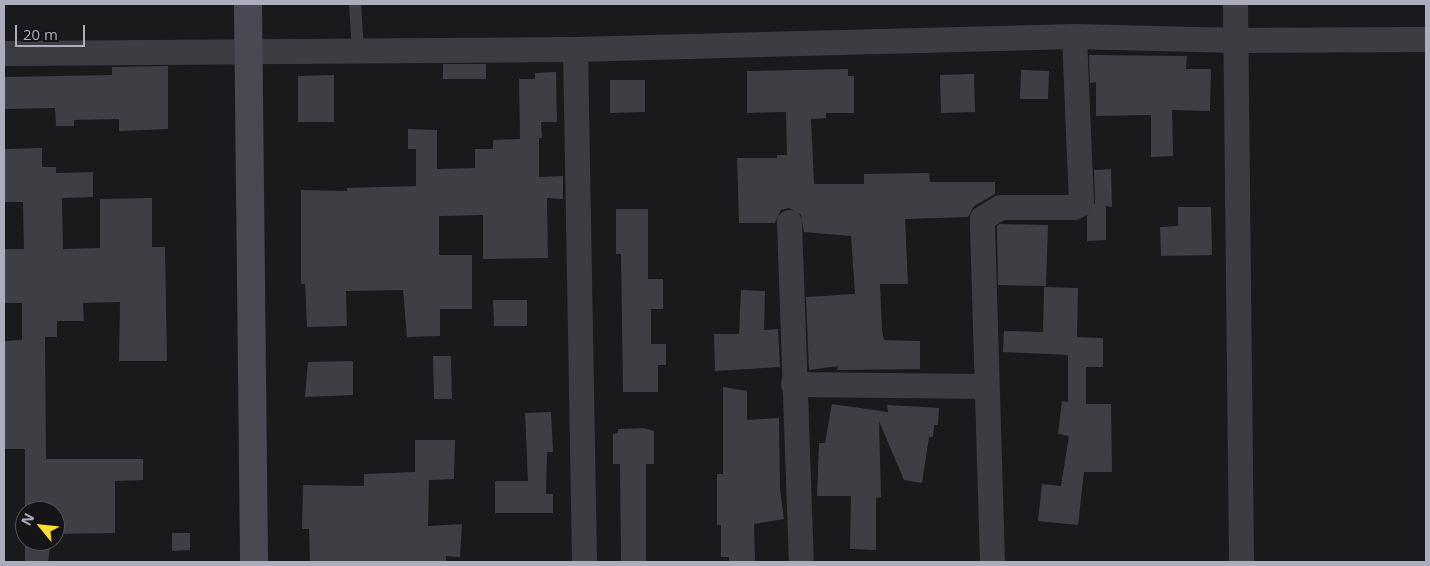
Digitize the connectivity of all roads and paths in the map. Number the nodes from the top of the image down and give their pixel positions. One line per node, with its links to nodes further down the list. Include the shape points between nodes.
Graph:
1 (248, 4): 8 (street)
2 (355, 4): 9 (lane)
3 (1235, 4): 6 (street)
4 (1074, 36): 6 (street); 7 (street); 13 (street, via 1081,203 1074,207 1000,207 982,218)
5 (1426, 39): 6 (street)
6 (1235, 40): 18 (street)
7 (574, 49): 9 (street); 16 (street)
8 (248, 50): 9 (street); 10 (street); 15 (street)
9 (358, 50)
10 (4, 53)
11 (789, 222): 12 (street)
12 (793, 384): 13 (street); 14 (street)
13 (985, 386): 17 (street)
14 (800, 558)
15 (254, 562)
16 (584, 562)
17 (992, 562)
18 (1241, 562)

